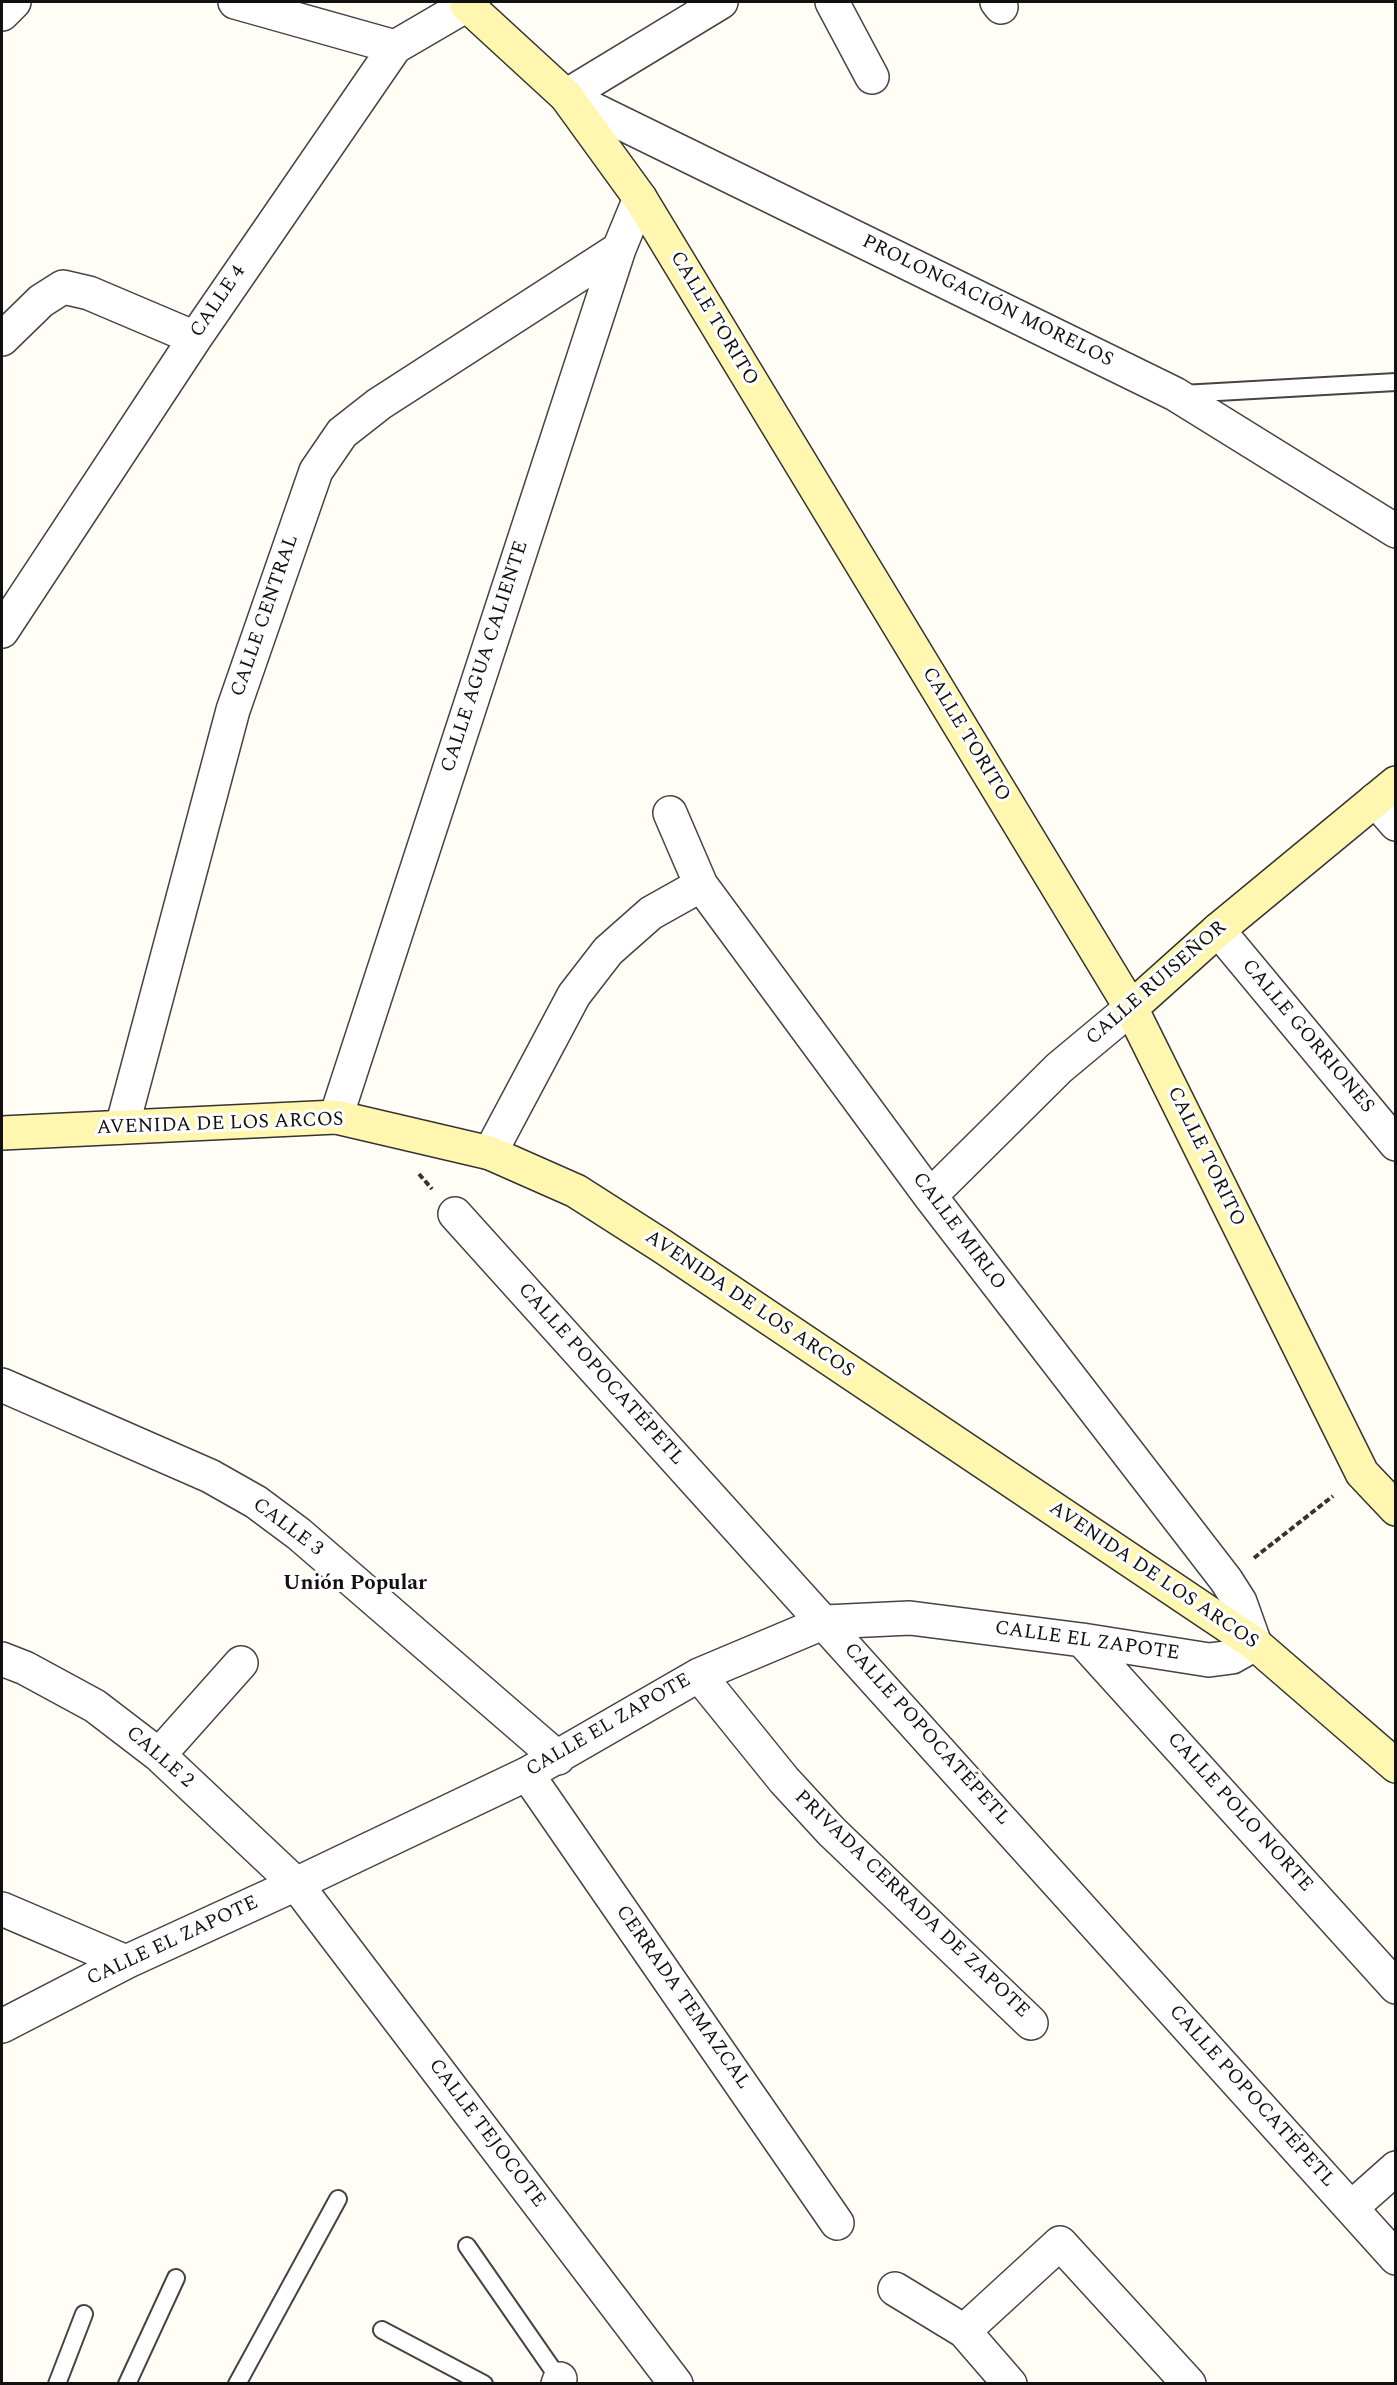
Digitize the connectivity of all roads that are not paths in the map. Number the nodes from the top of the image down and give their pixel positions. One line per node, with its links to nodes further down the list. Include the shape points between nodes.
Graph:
1 (14, 2): 6 (street)
2 (235, 2): 7 (street)
3 (721, 2): 9 (street)
4 (832, 2): 8 (street)
5 (467, 3): 7 (street, CALLE 4); 9 (street, CALLE TORITO)
6 (2, 14)
7 (395, 47): 12 (street, CALLE 4)
8 (872, 77)
9 (566, 96): 10 (street, CALLE TORITO); 15 (street, PROLONGACIÓN MORELOS)
10 (640, 198): 11 (street, CALLE AGUA CALIENTE); 22 (street, CALLE TORITO)
11 (620, 249): 23 (street, CALLE AGUA CALIENTE); 24 (street, CALLE CENTRAL, via 380,404 342,433 316,471 233,711)
12 (195, 338): 13 (street, via 89,293 63,287 41,301); 17 (street, CALLE 4)
13 (2, 339)
14 (1395, 382): 15 (lane)
15 (1175, 394): 16 (street, PROLONGACIÓN MORELOS)
16 (1395, 531)
17 (2, 631)
18 (1388, 802): 21 (street, CALLE RUISEÑOR)
19 (670, 813): 20 (street, CALLE MIRLO)
20 (701, 885): 27 (street, via 651,913 608,951 574,996); 28 (street, CALLE MIRLO)
21 (1218, 930): 22 (street, CALLE RUISEÑOR); 26 (street, CALLE GORRIONES)
22 (1131, 1008): 28 (street, CALLE RUISEÑOR, via 1059,1068); 31 (street, CALLE TORITO, via 1362,1473)
23 (336, 1117): 24 (street, AVENIDA DE LOS ARCOS); 27 (street, AVENIDA DE LOS ARCOS)
24 (122, 1127): 25 (street, AVENIDA DE LOS ARCOS)
25 (2, 1133)
26 (1395, 1144)
27 (490, 1153): 34 (street, AVENIDA DE LOS ARCOS, via 576,1191)
28 (930, 1196): 34 (street, CALLE MIRLO, via 1226,1580 1240,1602)
29 (455, 1214): 32 (street, CALLE POPOCATÉPETL)
30 (2, 1385): 39 (street, CALLE 3, via 210,1476 256,1502 299,1534)
31 (1395, 1509)
32 (825, 1622): 33 (street, CALLE EL ZAPOTE, via 910,1618); 37 (street, CALLE EL ZAPOTE); 50 (street, CALLE POPOCATÉPETL)
33 (1082, 1640): 34 (street, CALLE EL ZAPOTE, via 1209,1660 1232,1657); 45 (street, CALLE POLO NORTE)
34 (1255, 1644): 40 (street, AVENIDA DE LOS ARCOS)
35 (2, 1659): 38 (street, CALLE 2, via 95,1706)
36 (241, 1663): 38 (street)
37 (699, 1675): 39 (street, CALLE EL ZAPOTE); 46 (street, PRIVADA CERRADA DE ZAPOTE, via 831,1831)
38 (159, 1755): 42 (street, CALLE 2)
39 (558, 1758): 41 (street, CALLE EL ZAPOTE)
40 (1395, 1766)
41 (527, 1774): 42 (street, CALLE EL ZAPOTE); 51 (street, CERRADA TEMAZCAL)
42 (296, 1884): 44 (street, CALLE EL ZAPOTE); 65 (street, CALLE TEJOCOTE)
43 (2, 1909): 44 (street)
44 (126, 1962): 47 (street, CALLE EL ZAPOTE)
45 (1395, 1987)
46 (1031, 2023)
47 (2, 2025)
48 (1395, 2168): 50 (street)
49 (338, 2199): 63 (lane)
50 (1351, 2208): 53 (street, CALLE POPOCATÉPETL)
51 (837, 2223)
52 (467, 2246): 60 (lane)
53 (1395, 2258)
54 (176, 2278): 62 (lane)
55 (896, 2289): 58 (street)
56 (84, 2314): 61 (lane)
57 (382, 2330): 64 (lane)
58 (964, 2331): 59 (street, via 1060,2243); 66 (street)
59 (1173, 2378)
60 (560, 2382)
61 (57, 2384)
62 (127, 2384)
63 (237, 2384)
64 (484, 2384)
65 (676, 2384)
66 (1010, 2384)

